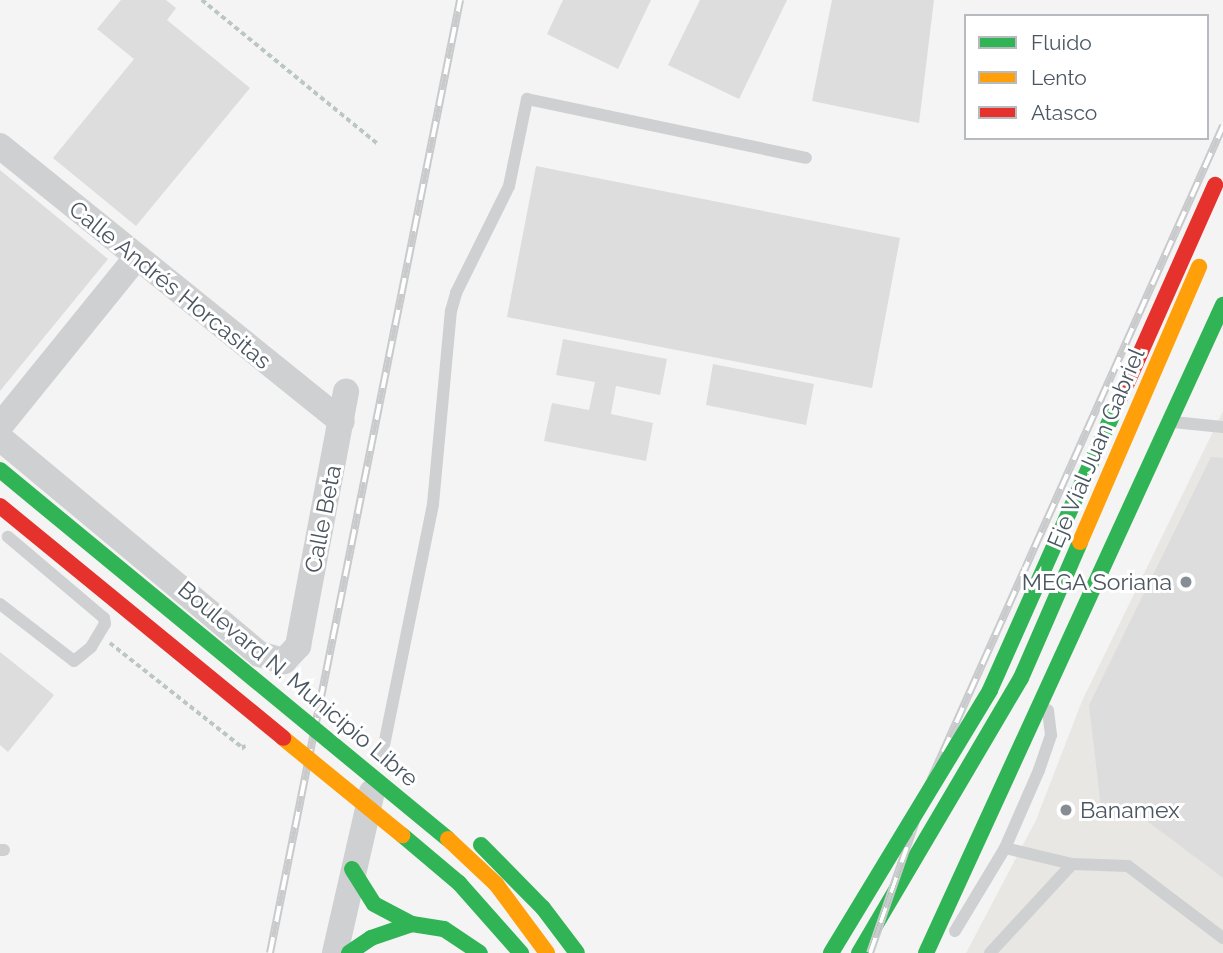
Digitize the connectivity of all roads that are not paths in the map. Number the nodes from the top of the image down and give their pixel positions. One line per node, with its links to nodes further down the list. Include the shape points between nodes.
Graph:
1 (0, 146): 5 (street, Calle Andrés Horcasitas)
2 (806, 158): 18 (lane, via 527,99 509,186 453,302 433,504)
3 (1219, 179): 37 (main road, bridge, via 990,690)
4 (1208, 248): 38 (main road, Eje Vial Juan Gabriel, via 1021,678)
5 (135, 259): 8 (street, Calle Andrés Horcasitas); 10 (street)
6 (1223, 305): 9 (main road)
7 (346, 391): 8 (street, Calle Beta)
8 (342, 422): 12 (street, Calle Beta, via 298,646 284,661 259,654)
9 (1169, 422): 11 (lane); 17 (main road)
10 (0, 426)
11 (1223, 427)
12 (0, 438)
13 (0, 470): 24 (main road, Boulevard N. Municipio Libre, bridge, via 356,760)
14 (0, 506): 20 (main road, bridge)
15 (0, 530): 16 (lane, via 104,618 99,635 74,661)
16 (0, 604)
17 (1045, 698): 21 (lane, via 1051,723 1046,752); 29 (main road)
18 (386, 765): 23 (street)
19 (469, 833): 36 (main road, via 543,908)
20 (402, 835): 25 (main road); 33 (main road, via 459,883)
21 (1005, 848): 22 (lane); 29 (lane, via 949,941)
22 (1072, 864): 28 (lane, via 1112,863 1138,870); 39 (lane)
23 (352, 869): 27 (main road, via 374,904); 30 (street)
24 (496, 884): 34 (main road, Boulevard N. Municipio Libre, bridge); 35 (main road, bridge)
25 (452, 902)
26 (465, 922): 32 (main road)
27 (412, 924): 31 (main road, via 371,938); 32 (main road, via 444,929)
28 (1223, 938)
29 (928, 947)
30 (335, 953)
31 (349, 953)
32 (482, 953)
33 (521, 953)
34 (547, 953)
35 (565, 953)
36 (577, 953)
37 (831, 953)
38 (859, 953)
39 (989, 953)

